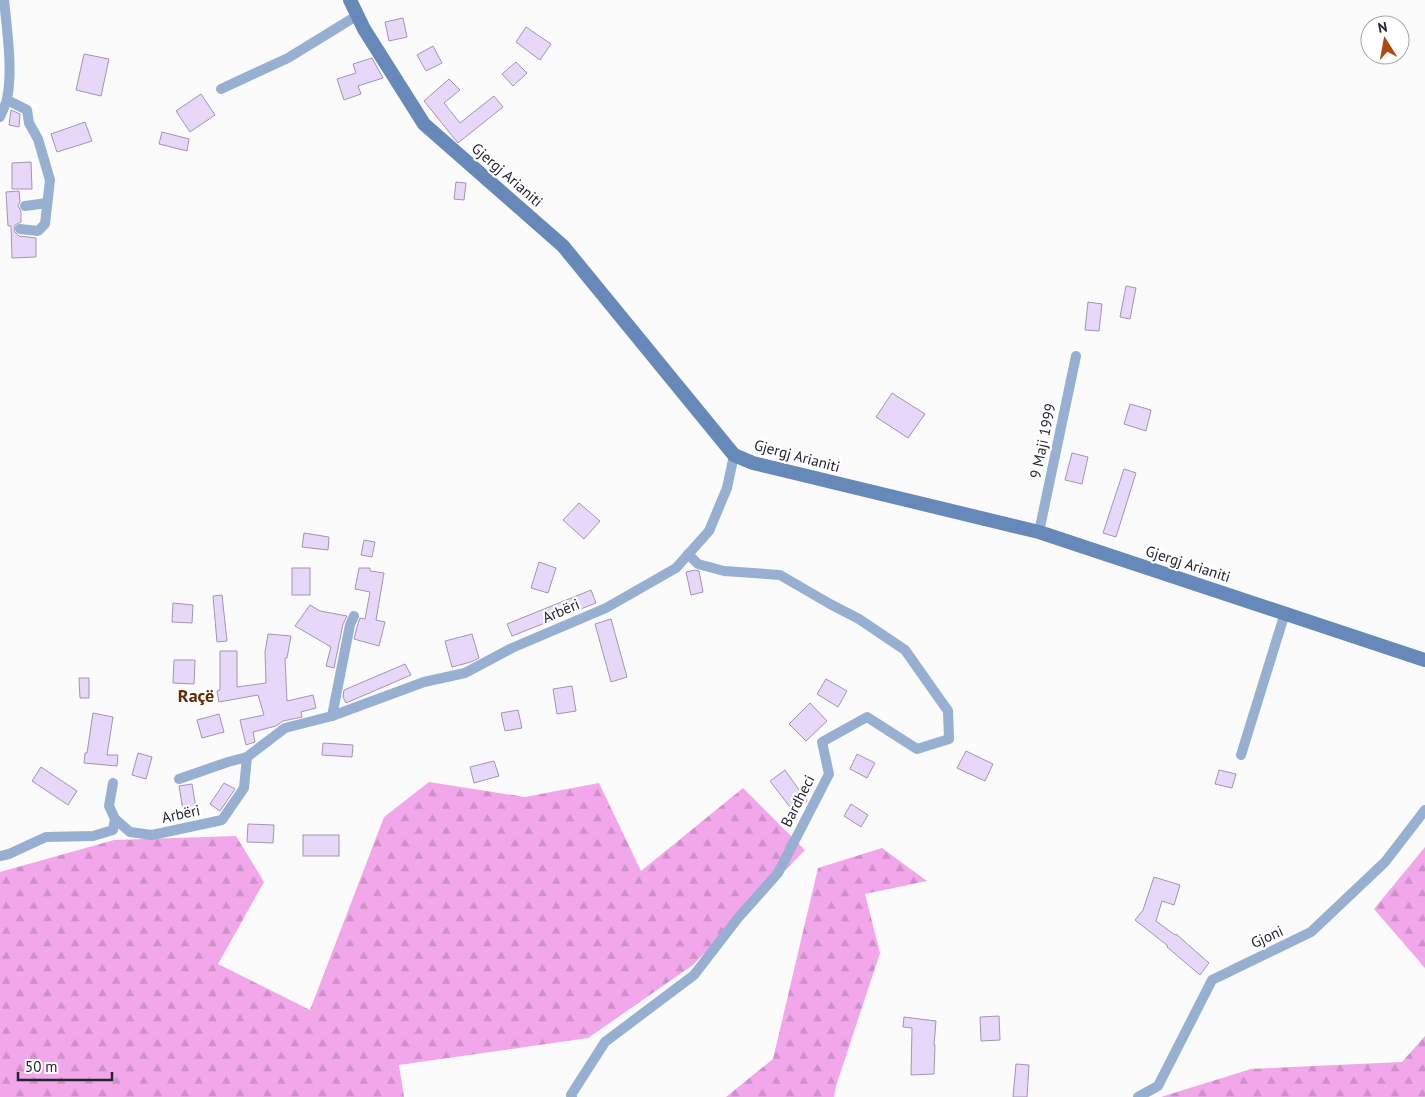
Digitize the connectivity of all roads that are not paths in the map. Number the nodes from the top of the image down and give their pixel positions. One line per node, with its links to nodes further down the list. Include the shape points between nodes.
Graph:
1 (4, 0): 5 (street, via 9,78)
2 (350, 0): 3 (main road, Gjergj Arianiti)
3 (358, 15): 4 (street, via 288,58); 11 (main road, Gjergj Arianiti, via 424,124 563,246)
4 (220, 89)
5 (7, 100): 6 (street); 7 (street, via 27,110 28,123 38,139 50,180)
6 (0, 117)
7 (47, 203): 8 (street); 9 (street, via 45,224 38,231)
8 (25, 206)
9 (20, 229)
10 (1076, 356): 12 (street, 9 Maji 1999)
11 (734, 455): 12 (main road, Gjergj Arianiti, via 753,463); 13 (street, Arbëri, via 727,488 709,531)
12 (1039, 532): 14 (main road, Gjergj Arianiti)
13 (688, 554): 17 (street, Arbëri, via 676,568 606,608 512,648 466,673 424,682); 25 (street, Bardheci, via 698,564 724,571 780,575 859,619 905,650 948,711 949,739 917,749 867,717 822,742 829,774 778,873 694,975 605,1042)
14 (1285, 613): 16 (main road, Gjergj Arianiti); 18 (street)
15 (354, 616): 17 (street)
16 (1425, 660)
17 (332, 716): 19 (street, Arbëri, via 285,728)
18 (1241, 755)
19 (247, 757): 20 (street); 23 (street, Arbëri, via 244,788 222,820 152,835 130,832)
20 (179, 779)
21 (114, 783): 23 (street, via 109,806)
22 (1425, 810): 26 (street, Gjoni, via 1385,862 1311,932 1212,980 1158,1086)
23 (115, 819): 24 (street, via 113,830 107,832 93,836 46,837)
24 (0, 856)
25 (572, 1097)
26 (1138, 1097)

